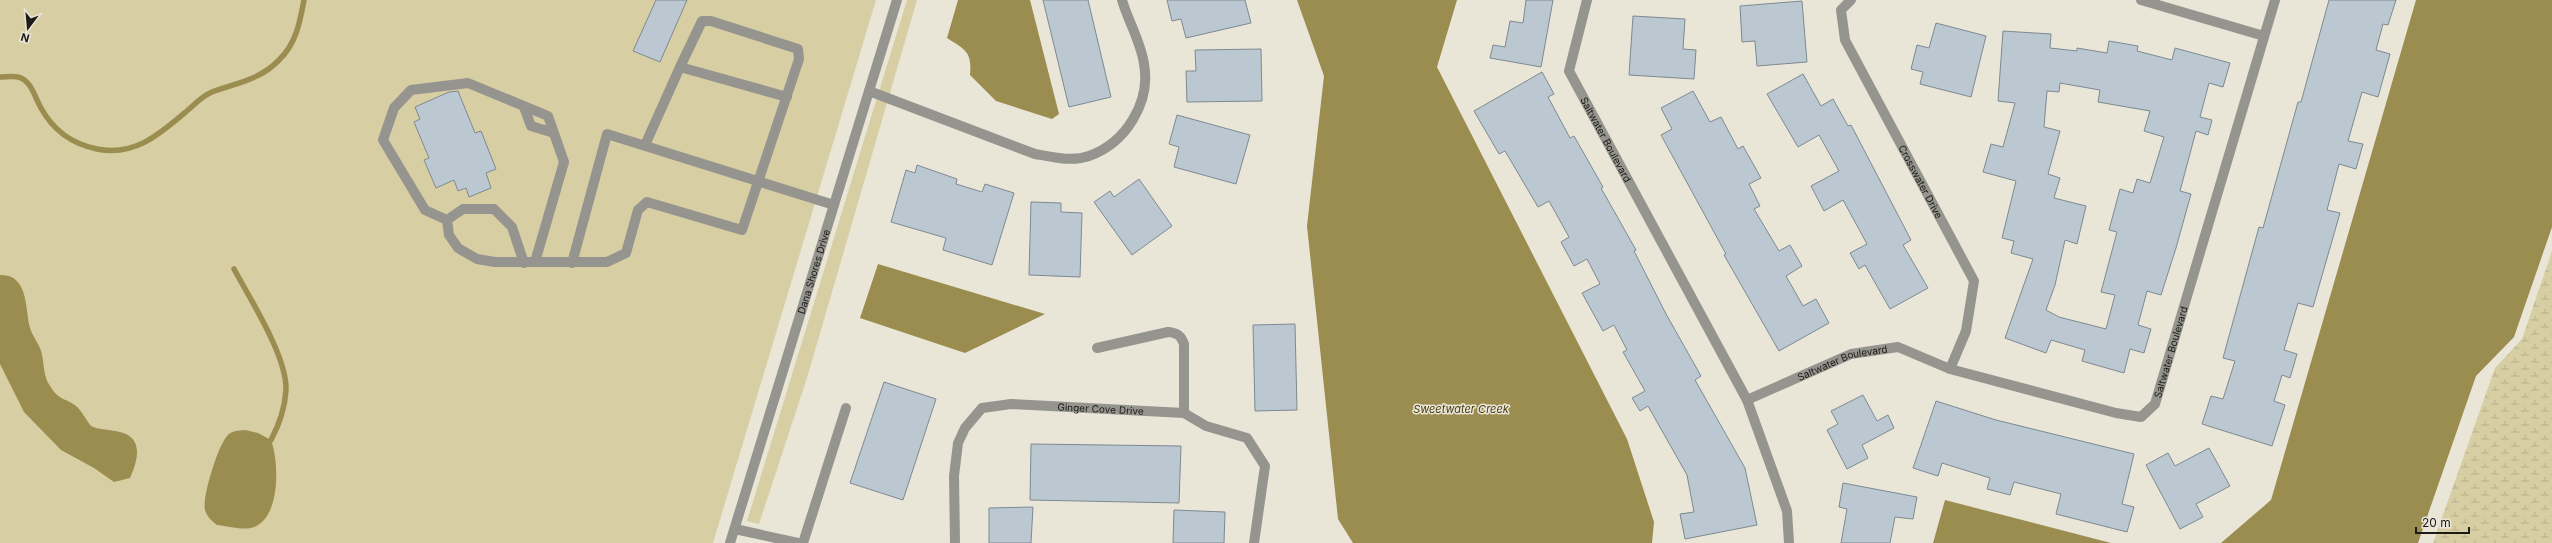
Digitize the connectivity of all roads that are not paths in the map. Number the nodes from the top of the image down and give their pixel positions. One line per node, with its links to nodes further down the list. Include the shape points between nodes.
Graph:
1 (897, 0): 9 (street, Dana Shores Drive)
2 (1122, 0): 9 (street, via 1144,63 1146,84 1138,112 1123,134 1108,147 1088,156 1060,158 1034,154)
3 (1586, 0): 22 (street, Saltwater Boulevard, via 1569,72)
4 (1851, 0): 21 (street, Crosswater Drive, via 1841,10 1845,40 1974,281 1966,331)
5 (2141, 0): 7 (street)
6 (2274, 0): 7 (street, Saltwater Boulevard)
7 (2264, 36): 21 (street, Saltwater Boulevard, via 2155,404 2141,417 2116,413)
8 (680, 67): 10 (street); 10 (street, via 698,26 702,22 712,21 798,49 799,59); 13 (street)
9 (869, 91): 15 (street, Dana Shores Drive)
10 (787, 97): 14 (street)
11 (524, 107): 12 (street, via 548,116); 12 (street, via 531,126); 16 (street, via 468,83 412,90 394,108 383,140 425,210)
12 (554, 133): 18 (street, via 564,162)
13 (645, 145): 14 (street); 19 (street, via 607,134)
14 (759, 180): 15 (street); 19 (street, via 742,230 647,202 638,210 626,253 607,262)
15 (834, 205): 25 (street, Dana Shores Drive)
16 (447, 220): 17 (street, via 449,235 458,248 477,259); 17 (street, via 464,209 494,209 512,227)
17 (524, 262): 18 (street)
18 (535, 262): 19 (street)
19 (572, 263)
20 (1097, 348): 24 (street, via 1168,332 1176,333 1184,344)
21 (1950, 369): 22 (street, Saltwater Boulevard, via 1898,347 1850,354)
22 (1747, 400): 31 (street, Saltwater Boulevard, via 1787,511)
23 (846, 408): 28 (street)
24 (1184, 414): 29 (street, Ginger Cove Drive, via 1011,404 982,408 965,428 958,443 954,476); 30 (street, Ginger Cove Drive, via 1206,426 1247,438 1265,466)
25 (734, 529): 26 (street, Dana Shores Drive); 27 (street)
26 (730, 543)
27 (798, 543)
28 (803, 543)
29 (955, 543)
30 (1254, 543)
31 (1789, 543)

